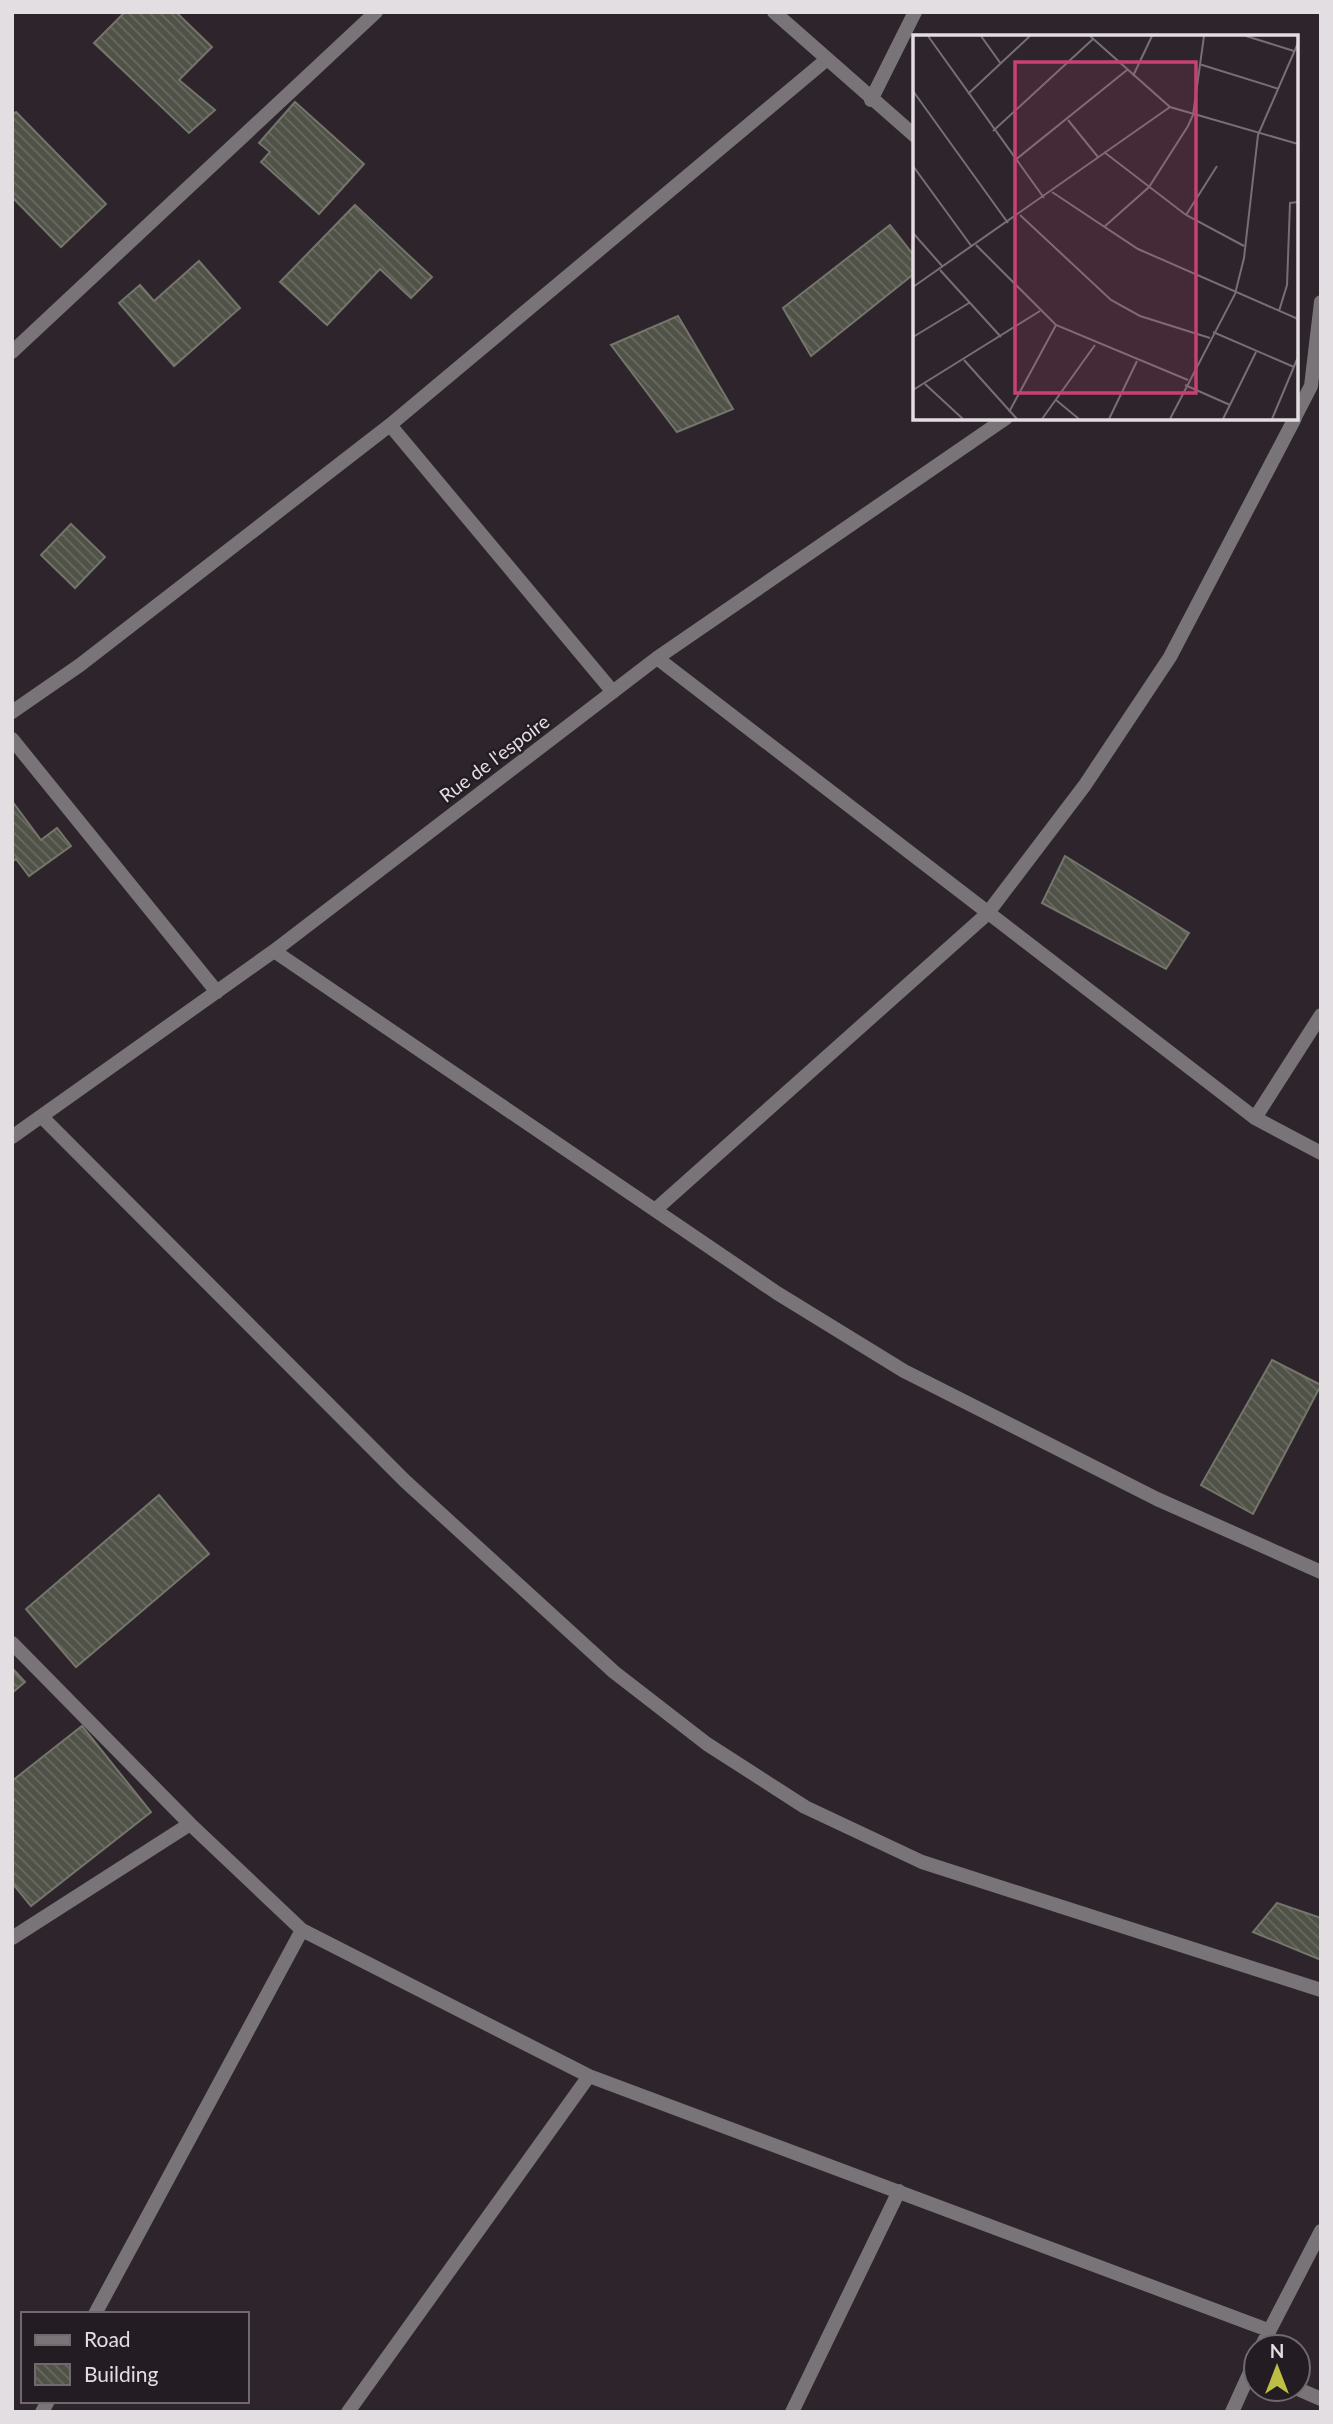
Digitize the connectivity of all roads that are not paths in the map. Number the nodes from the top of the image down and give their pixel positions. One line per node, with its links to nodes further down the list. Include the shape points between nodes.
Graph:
1 (376, 12): 8 (street)
2 (774, 12): 4 (street)
3 (915, 12): 5 (street)
4 (826, 60): 5 (street); 14 (street)
5 (871, 100): 6 (street)
6 (913, 134)
7 (1321, 302): 10 (street)
8 (12, 352)
9 (1298, 382): 10 (street)
10 (1316, 387): 11 (street)
11 (1298, 413)
12 (1003, 420): 15 (street, Rue de l'espoire)
13 (1293, 420): 19 (street, via 1170,657 1085,785)
14 (390, 425): 16 (street); 17 (street, via 80,665)
15 (657, 658): 16 (street, Rue de l'espoire); 19 (street)
16 (613, 692): 20 (street, Rue de l'espoire)
17 (12, 712)
18 (12, 739): 21 (street)
19 (987, 914): 24 (street); 27 (street)
20 (274, 951): 21 (street, Rue de l'espoire); 27 (street)
21 (217, 992): 23 (street, Rue de l'espoire)
22 (1321, 1015): 24 (street)
23 (43, 1117): 25 (street, Rue de l'espoire); 33 (street, via 405,1481 614,1672 707,1744 805,1807 922,1861)
24 (1255, 1118): 26 (street)
25 (12, 1137)
26 (1321, 1153)
27 (655, 1210): 28 (street, via 904,1371 1157,1499)
28 (1321, 1572)
29 (12, 1643): 30 (street)
30 (190, 1824): 31 (street); 32 (street)
31 (302, 1930): 34 (street); 37 (street)
32 (12, 1938)
33 (1321, 1990)
34 (589, 2076): 35 (street); 41 (street)
35 (899, 2191): 38 (street); 42 (street)
36 (1321, 2231): 38 (street)
37 (96, 2312)
38 (1268, 2330): 39 (street)
39 (1267, 2333)
40 (1242, 2392): 43 (street)
41 (348, 2412)
42 (792, 2412)
43 (1232, 2412)

